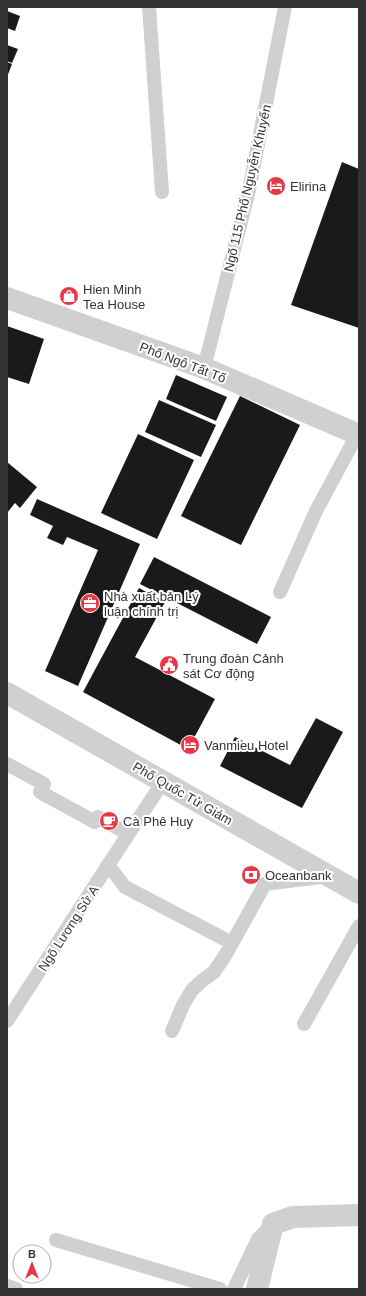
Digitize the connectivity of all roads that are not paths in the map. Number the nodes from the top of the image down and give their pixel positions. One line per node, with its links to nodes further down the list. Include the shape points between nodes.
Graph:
1 (149, 7): 3 (lane)
2 (285, 7): 5 (lane, Ngõ 115 Phố Nguyễn Khuyến, via 249,190)
3 (162, 192)
4 (7, 298): 5 (street, Phố Ngô Tất Tố)
5 (204, 368): 6 (street, Phố Ngô Tất Tố)
6 (358, 432): 7 (lane, via 316,511)
7 (280, 592)
8 (7, 693): 10 (street, Phố Quốc Tử Giám)
9 (7, 764): 11 (lane, via 44,784 40,792 95,822 98,817)
10 (163, 782): 11 (lane, Ngõ Lương Sử A); 13 (street, Phố Quốc Tử Giám)
11 (128, 834): 12 (lane, Ngõ Lương Sử A)
12 (108, 865): 16 (lane, via 125,887); 17 (lane, Ngõ Lương Sử A)
13 (329, 876): 14 (street, Phố Quốc Tử Giám); 16 (lane, via 265,884)
14 (359, 893)
15 (359, 926): 18 (lane)
16 (232, 943): 19 (lane, via 214,972 192,990)
17 (7, 1021)
18 (304, 1024)
19 (172, 1030)
20 (359, 1215): 21 (street, via 292,1217)
21 (274, 1224): 26 (lane, via 258,1239); 27 (street)
22 (56, 1240): 25 (lane)
23 (7, 1286): 24 (lane)
24 (16, 1289)
25 (220, 1289)
26 (234, 1289)
27 (257, 1289)

